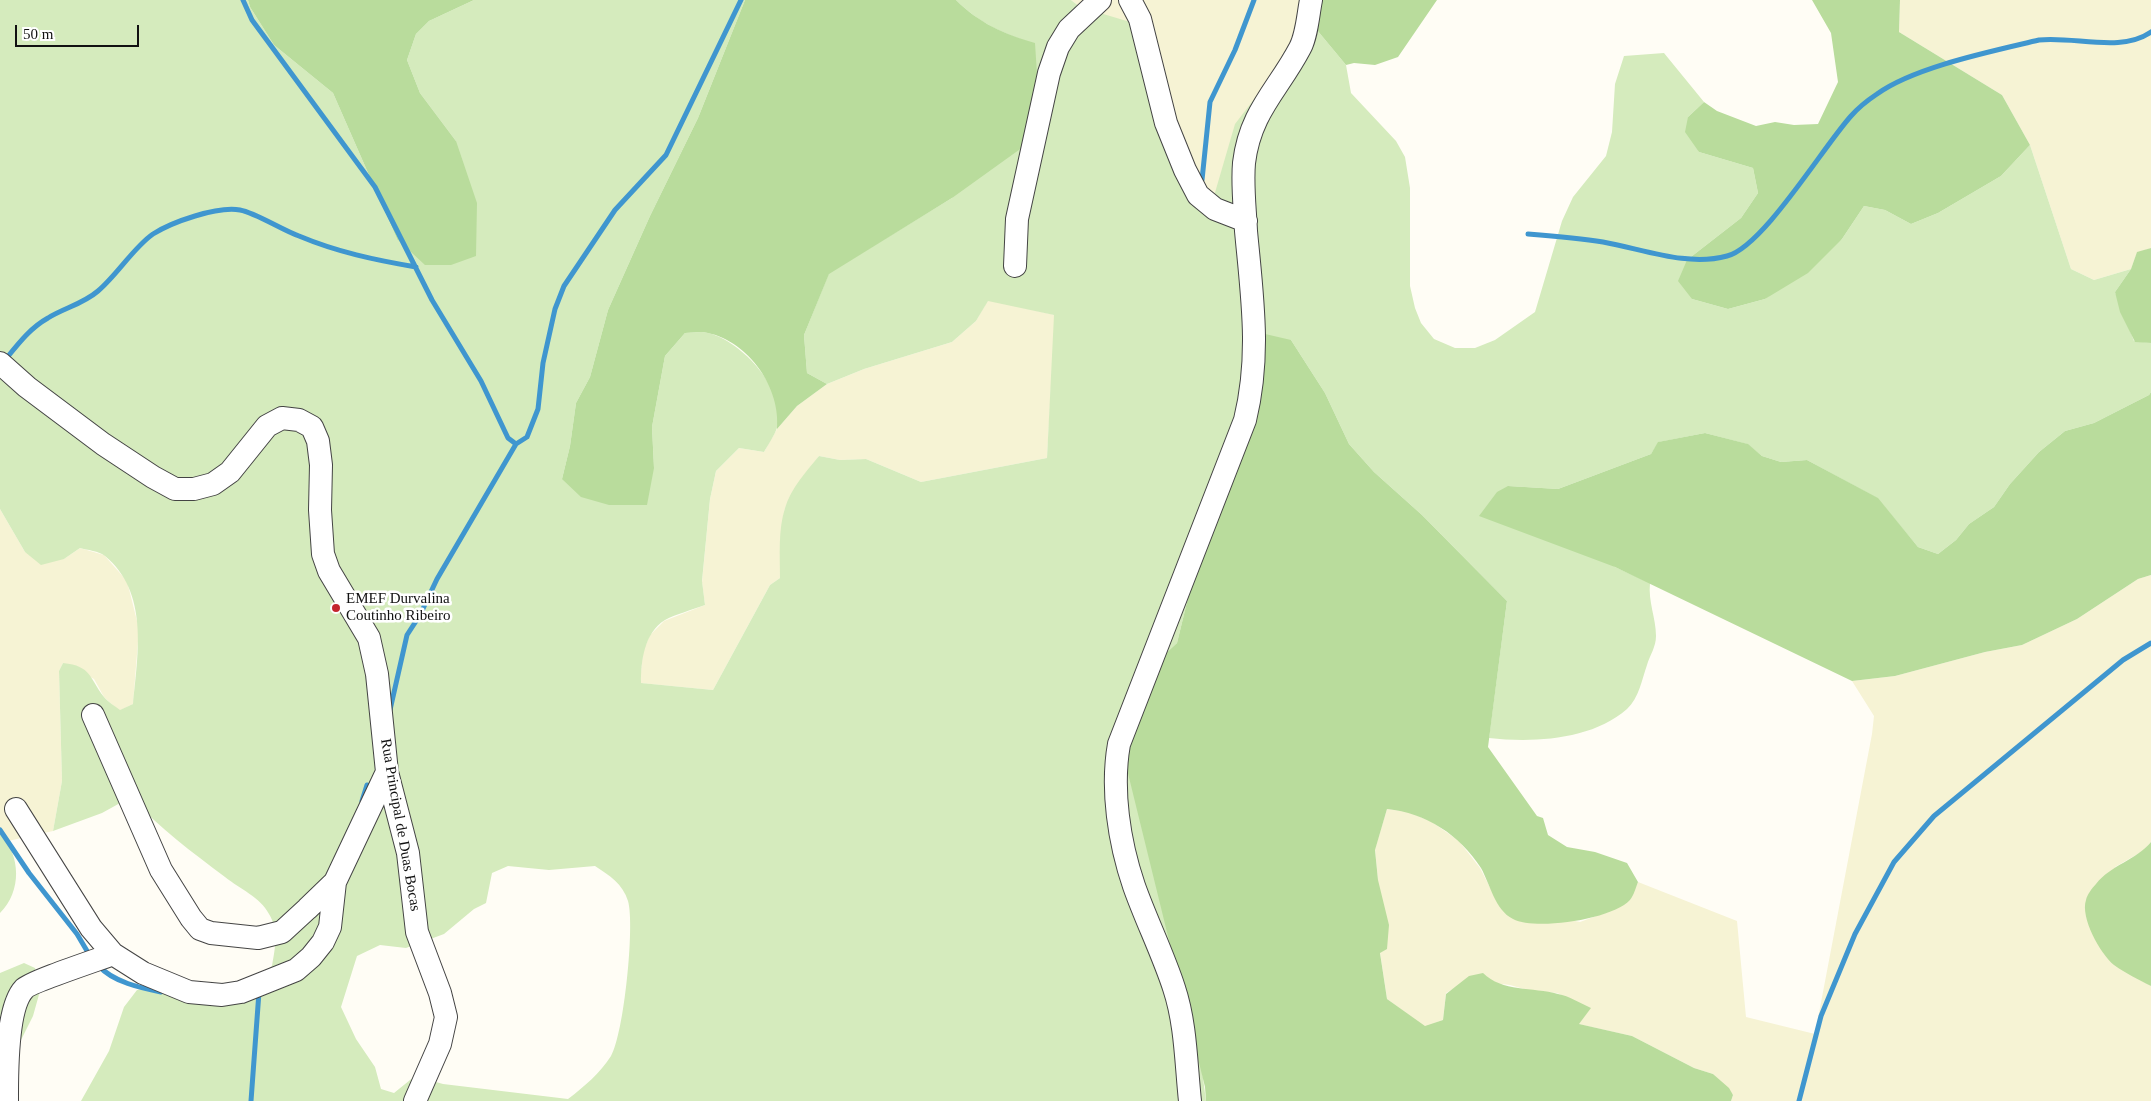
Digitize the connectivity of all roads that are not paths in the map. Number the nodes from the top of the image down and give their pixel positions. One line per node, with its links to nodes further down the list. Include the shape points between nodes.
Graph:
1 (1100, 0): 5 (street, via 1069,29 1058,47 1049,73 1018,219)
2 (1130, 0): 4 (street, via 1140,19 1166,123 1198,195 1215,209)
3 (1311, 0): 4 (street, via 1301,46 1259,111 1249,134 1244,164)
4 (1246, 221): 14 (street, via 1255,344 1251,396 1245,420 1119,744 1115,768 1121,834 1133,884 1179,1008)
5 (1015, 266)
6 (0, 364): 8 (street, Rua Principal de Duas Bocas, via 103,444 175,488 194,490 213,484 230,472 267,426 282,418 299,420 312,427 318,440 321,465 323,554 329,571 369,638 377,674)
7 (93, 715): 10 (street, via 161,870 200,929 234,937 258,938 282,932)
8 (387, 772): 10 (street); 13 (street, Rua Principal de Duas Bocas, via 408,853 418,932 446,1017 440,1044)
9 (16, 809): 11 (street, via 91,928)
10 (336, 882): 11 (street, via 330,927 311,957 296,970 241,992 222,995 189,992 143,973)
11 (113, 954): 12 (street, via 25,988 17,1002 10,1034)
12 (7, 1101)
13 (415, 1101)
14 (1190, 1101)

